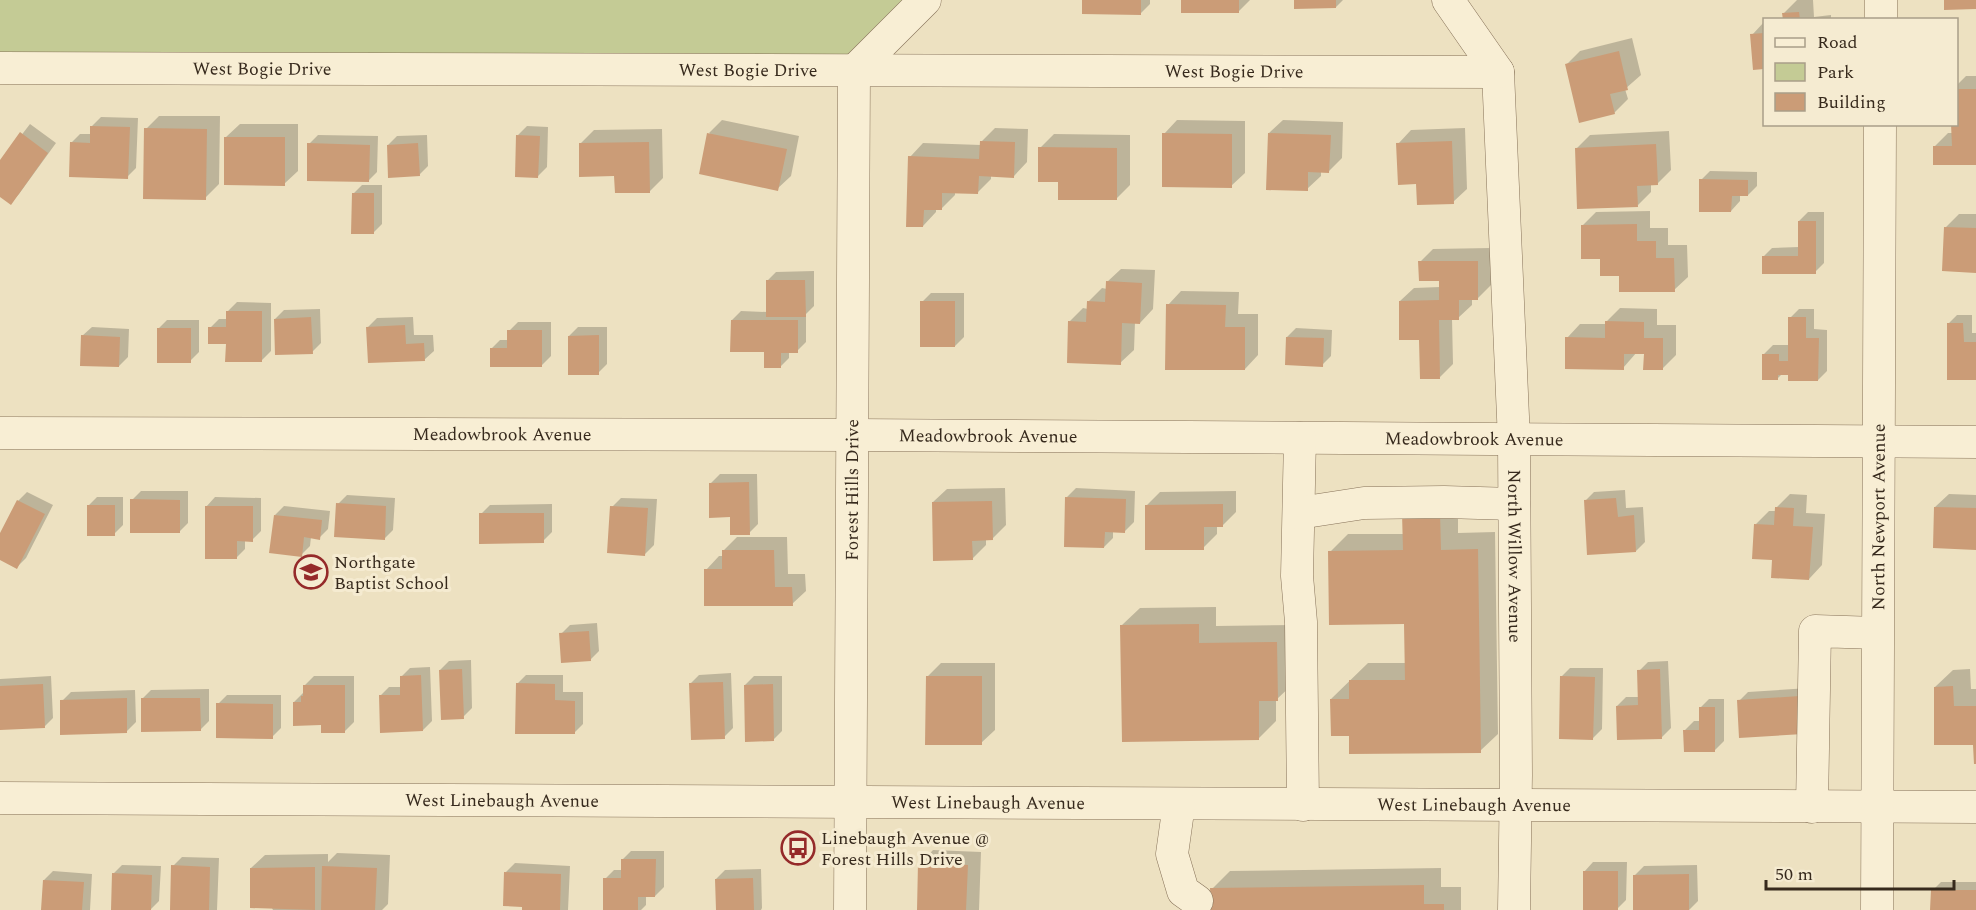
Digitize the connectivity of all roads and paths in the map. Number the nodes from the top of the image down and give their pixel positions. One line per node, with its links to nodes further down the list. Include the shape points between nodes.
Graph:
1 (925, 0): 6 (street)
2 (1448, 0): 7 (street)
3 (1881, 0): 4 (street)
4 (1881, 18)
5 (0, 68): 6 (street, West Bogie Drive)
6 (854, 71): 7 (street, West Bogie Drive); 10 (street, Forest Hills Drive)
7 (1498, 72): 12 (street, North Willow Avenue)
8 (1880, 126): 13 (street, North Newport Avenue)
9 (0, 433): 10 (street, Meadowbrook Avenue)
10 (851, 435): 11 (street, Meadowbrook Avenue); 19 (street, Forest Hills Drive)
11 (1300, 438): 12 (street, Meadowbrook Avenue); 16 (street)
12 (1514, 440): 13 (street, Meadowbrook Avenue); 15 (street, North Willow Avenue)
13 (1878, 441): 14 (street, Meadowbrook Avenue); 17 (street, North Newport Avenue)
14 (1976, 442)
15 (1514, 504): 16 (street, via 1364,503); 22 (street, North Willow Avenue)
16 (1299, 513): 21 (street)
17 (1877, 633): 23 (street, via 1815,632); 24 (street, North Newport Avenue)
18 (0, 798): 19 (street, West Linebaugh Avenue)
19 (851, 803): 20 (street, West Linebaugh Avenue); 27 (street, Forest Hills Drive)
20 (1179, 804): 21 (street, West Linebaugh Avenue); 26 (street, via 1172,854 1183,891)
21 (1303, 805): 22 (street, West Linebaugh Avenue)
22 (1516, 806): 23 (street, West Linebaugh Avenue); 28 (street, North Willow Avenue)
23 (1812, 807): 24 (street, West Linebaugh Avenue)
24 (1878, 807): 25 (street, West Linebaugh Avenue); 29 (street, North Newport Avenue)
25 (1976, 807)
26 (1197, 901)
27 (850, 910)
28 (1514, 910)
29 (1877, 910)

